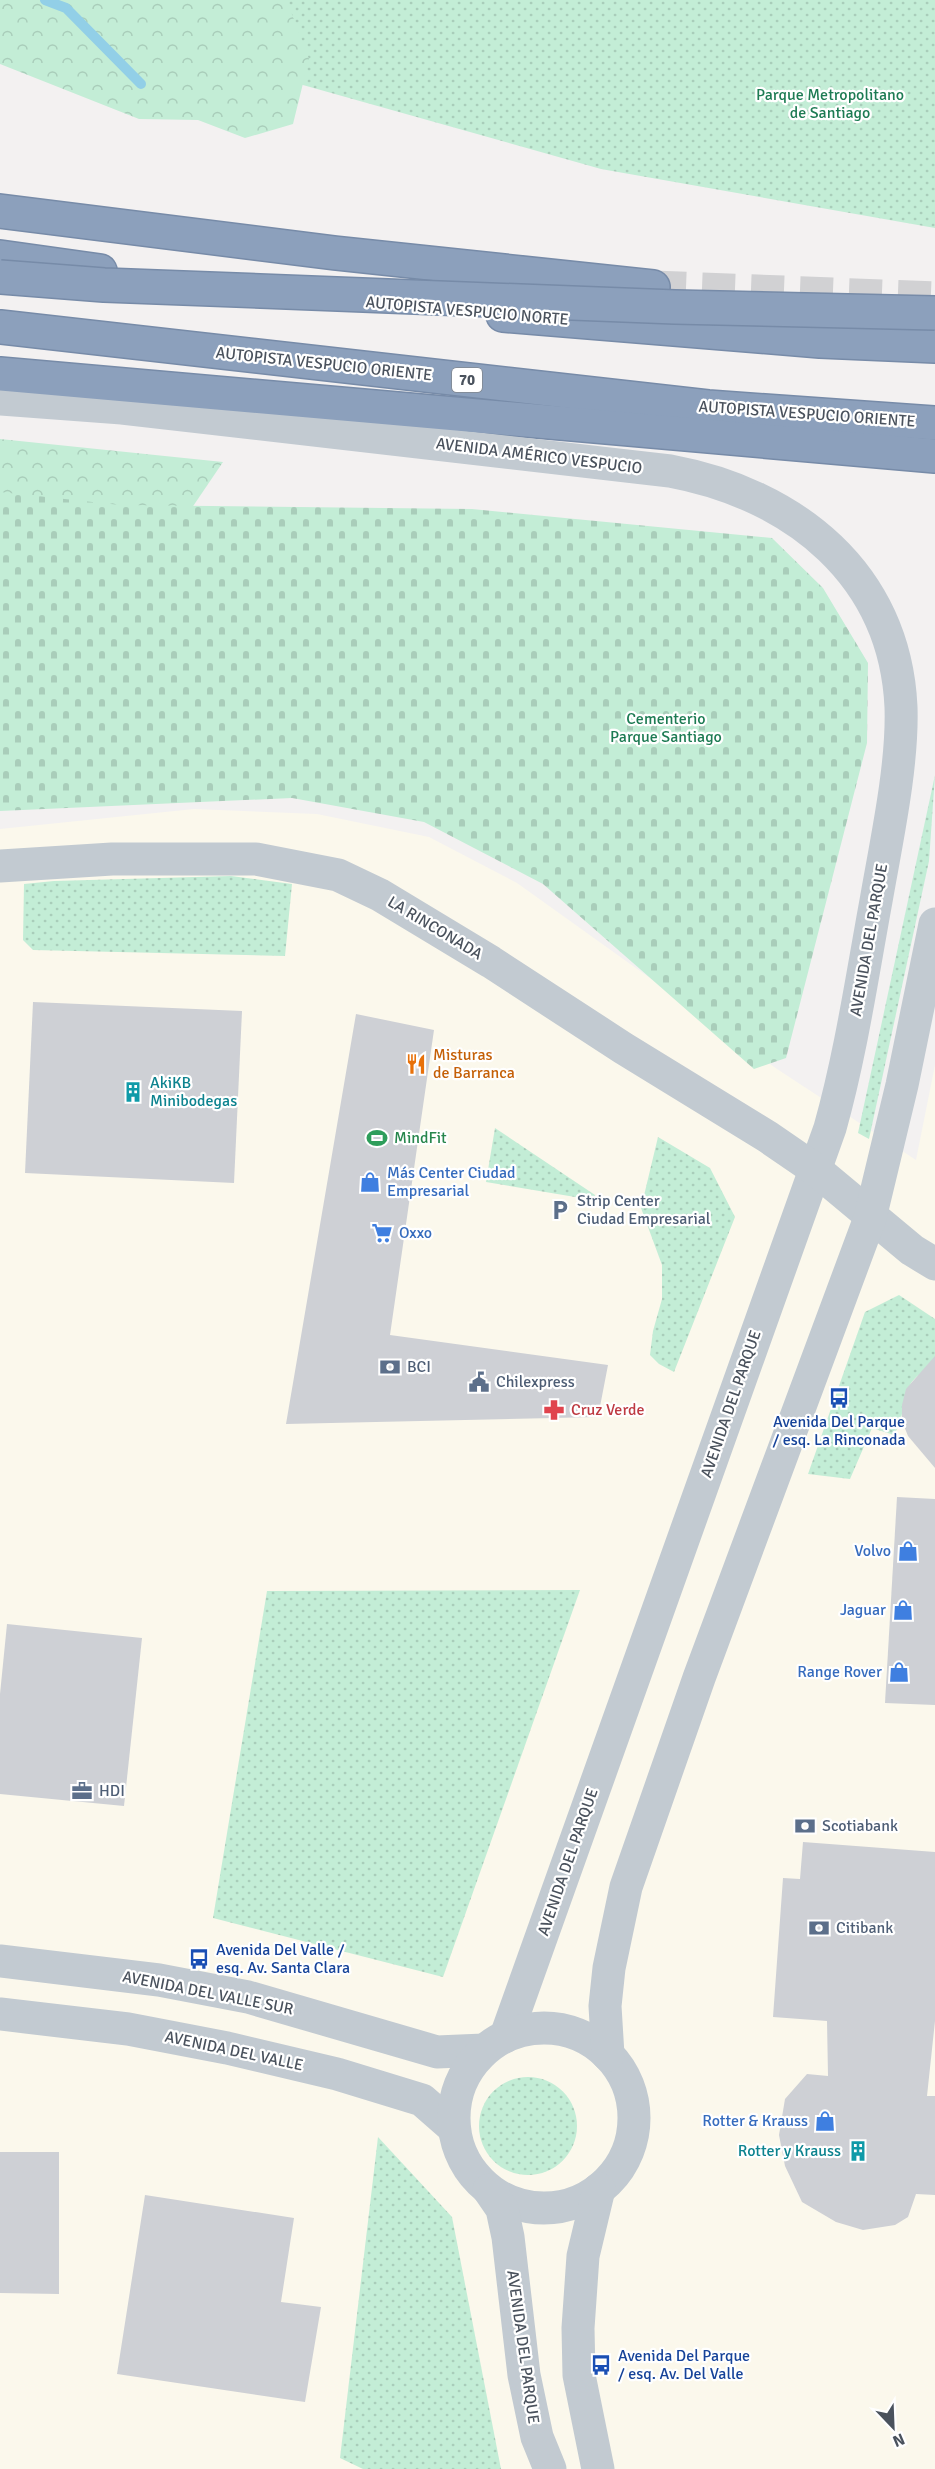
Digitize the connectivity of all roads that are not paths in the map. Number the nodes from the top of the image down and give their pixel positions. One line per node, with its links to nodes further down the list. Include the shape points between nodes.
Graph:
1 (0, 211): 4 (highway, via 358,256)
2 (0, 257): 7 (highway, AUTOPISTA VESPUCIO NORTE, via 401,307)
3 (0, 278): 5 (highway, bridge, via 521,301)
4 (653, 287)
5 (935, 313)
6 (0, 327): 10 (highway, AUTOPISTA VESPUCIO ORIENTE / 70, via 708,407)
7 (935, 346)
8 (0, 374): 11 (highway, 70)
9 (0, 399): 14 (street, AVENIDA AMÉRICO VESPUCIO, via 122,408 670,471 747,492 814,533 842,558 864,590 894,660 901,709)
10 (935, 423)
11 (900, 453): 12 (highway, 70); 13 (highway)
12 (935, 456)
13 (935, 461)
14 (897, 758): 17 (street, AVENIDA DEL PARQUE, via 886,845 846,1065)
15 (0, 866): 17 (street, LA RINCONADA, via 112,859 256,859 339,875 380,895 491,962)
16 (935, 924): 18 (street)
17 (816, 1170): 18 (street, LA RINCONADA); 22 (street, AVENIDA DEL PARQUE)
18 (870, 1218): 19 (street, LA RINCONADA); 23 (street, via 699,1678 626,1887 609,1968 605,2006)
19 (935, 1264)
20 (0, 1961): 22 (street, AVENIDA DEL VALLE SUR, via 159,1980 248,1997 437,2052)
21 (0, 2014): 24 (street, AVENIDA DEL VALLE, via 139,2031 337,2074 422,2100)
22 (495, 2043): 23 (street, via 531,2029 556,2028 581,2036); 24 (street, via 470,2067 459,2086)
23 (608, 2055): 25 (street, via 620,2069 631,2094 634,2120 630,2146 617,2170)
24 (454, 2128): 26 (street, via 466,2163)
25 (599, 2189): 26 (street, via 573,2203 544,2208 515,2203); 28 (street, via 583,2256 578,2328 579,2375)
26 (489, 2190): 27 (street, AVENIDA DEL PARQUE, via 502,2209 524,2375 537,2436)
27 (550, 2469)
28 (598, 2469)

